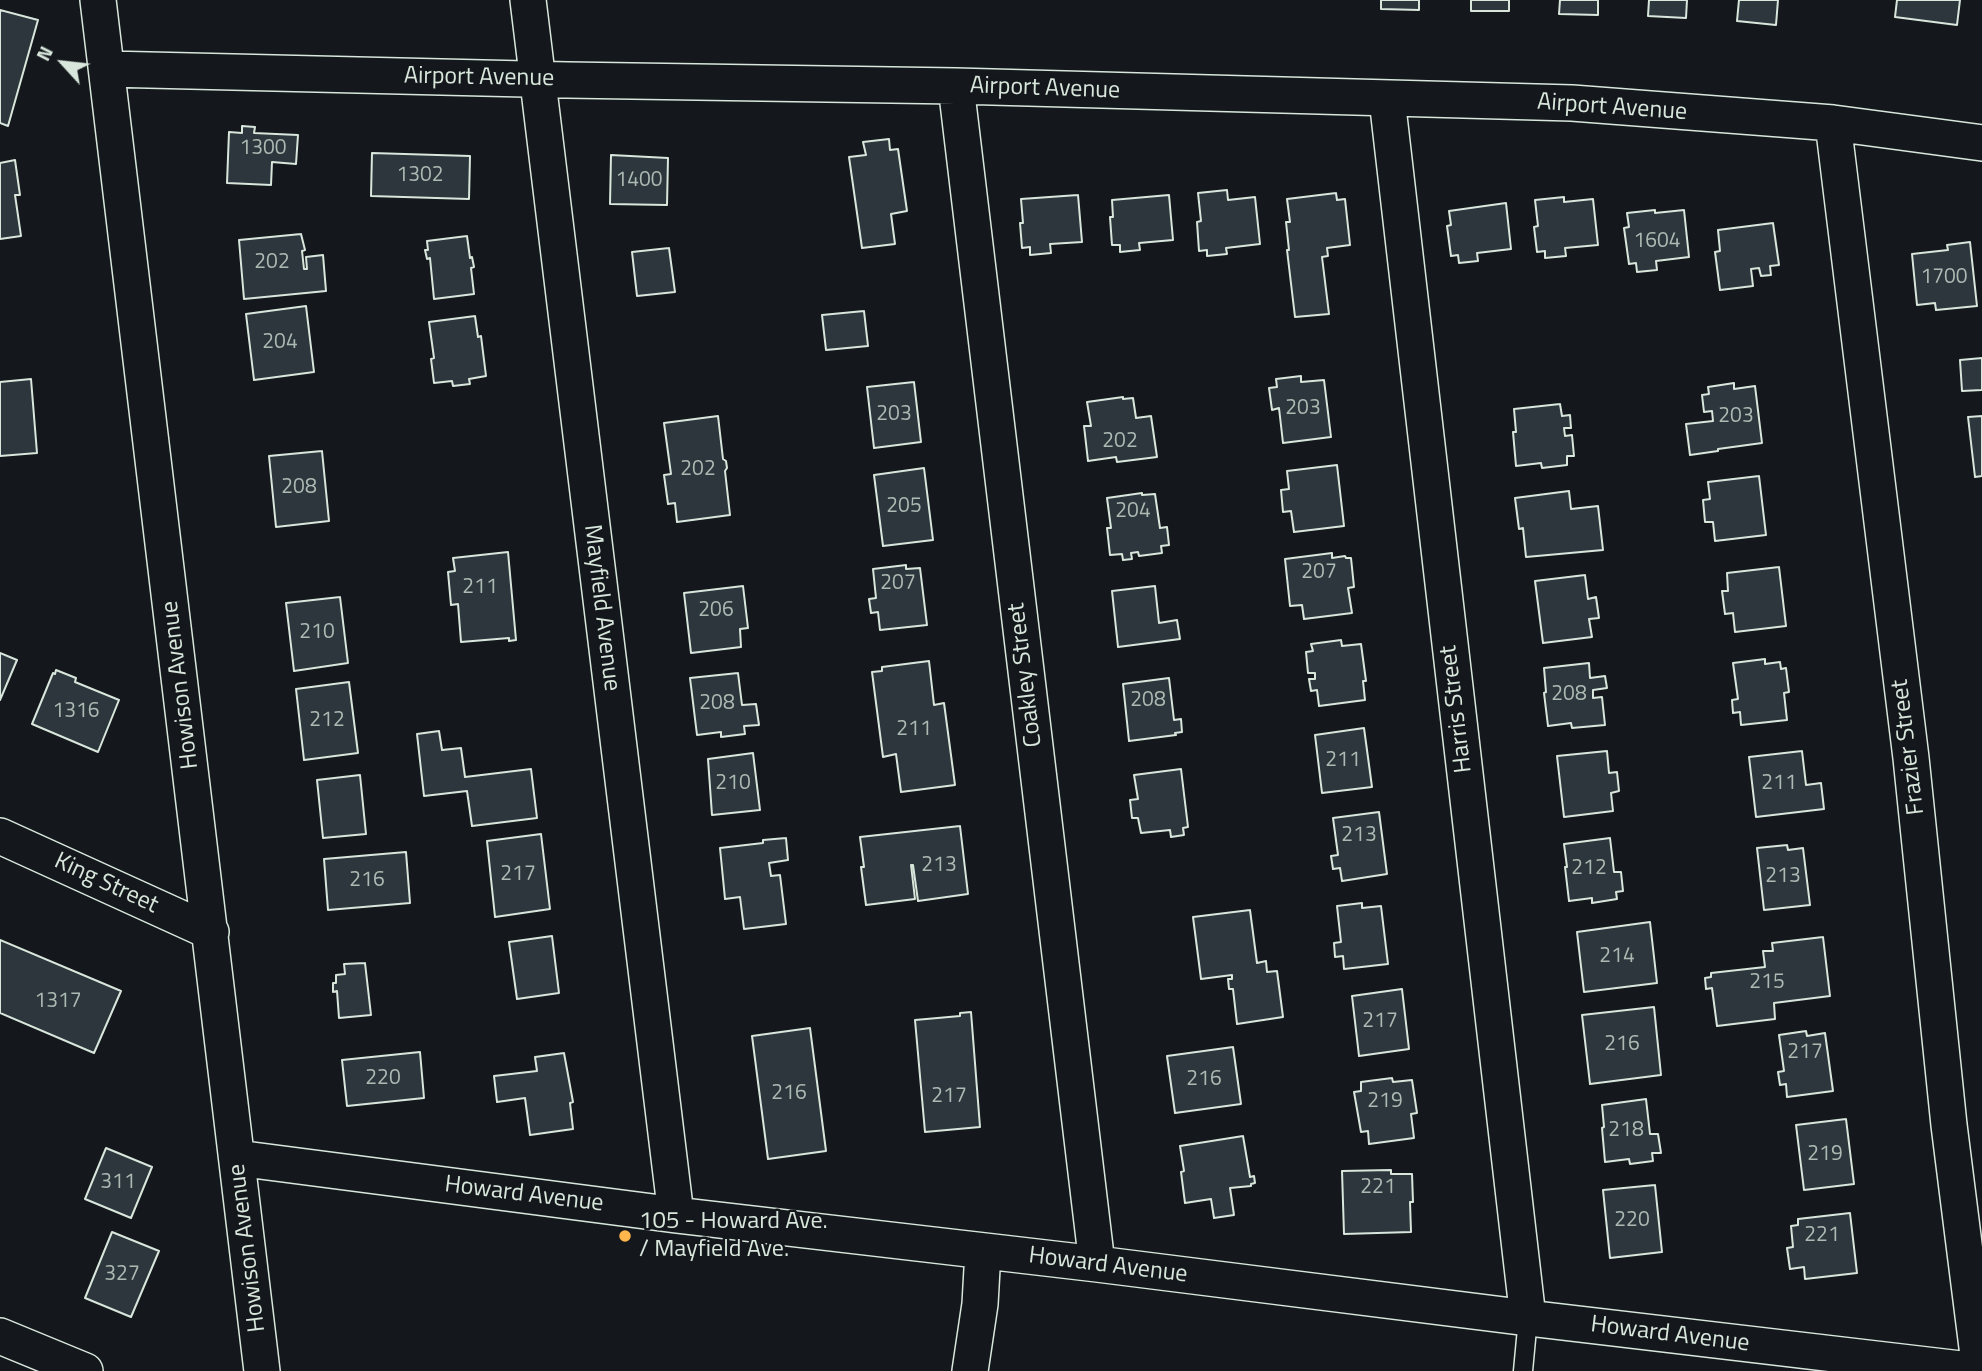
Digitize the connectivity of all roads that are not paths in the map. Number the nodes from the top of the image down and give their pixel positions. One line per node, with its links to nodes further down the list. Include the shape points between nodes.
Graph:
1 (98, 0): 3 (street, Howison Avenue)
2 (528, 0): 4 (street, Mayfield Avenue)
3 (107, 69): 4 (street, Airport Avenue); 10 (street, Howison Avenue)
4 (536, 79): 5 (street, Airport Avenue); 12 (street, Mayfield Avenue)
5 (956, 86): 6 (street, Airport Avenue); 14 (street, Coakley Street)
6 (1387, 99): 7 (street, Airport Avenue, via 1572,103); 15 (street, Harris Street)
7 (1833, 124): 8 (street, Airport Avenue); 21 (street, Frazier Street, via 1911,758)
8 (1982, 139)
9 (0, 836): 10 (street, King Street)
10 (211, 932): 11 (street, Howison Avenue)
11 (237, 1158): 12 (street, Howard Avenue); 18 (street, Howison Avenue)
12 (676, 1215): 13 (street, Howard Avenue)
13 (983, 1251): 14 (street, Howard Avenue); 19 (street)
14 (1097, 1264): 15 (street, Howard Avenue)
15 (1528, 1318): 20 (lane); 21 (street, Howard Avenue)
16 (0, 1336): 17 (street)
17 (85, 1371)
18 (262, 1371)
19 (970, 1371)
20 (1523, 1371)
21 (1979, 1371)

